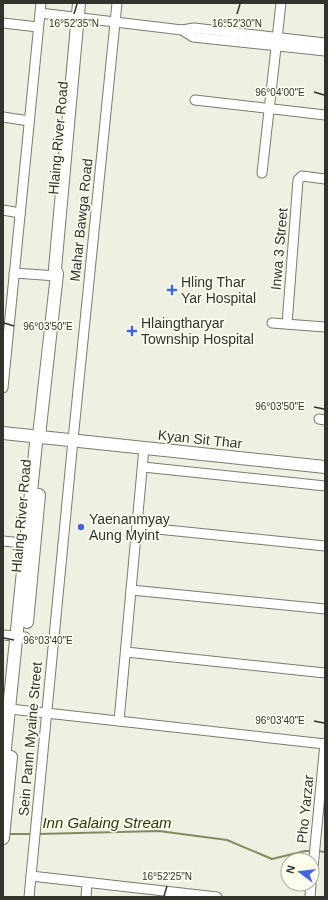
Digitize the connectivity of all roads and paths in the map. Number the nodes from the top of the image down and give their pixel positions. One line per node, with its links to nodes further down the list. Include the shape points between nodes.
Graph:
1 (41, 3): 6 (street)
2 (79, 3): 7 (main road, Hlaing River Road)
3 (85, 3): 7 (main road, Hlaing River Road)
4 (117, 3): 8 (street, Mahar Bawga Road)
5 (281, 3): 11 (street)
6 (40, 13): 7 (street); 10 (street)
7 (81, 16): 8 (street); 24 (main road, Hlaing River Road, via 61,266)
8 (114, 21): 11 (street, via 182,30 193,37); 32 (street, Mahar Bawga Road)
9 (3, 23): 10 (street)
10 (38, 27): 18 (street)
11 (277, 42): 12 (street); 13 (street); 15 (street)
12 (325, 43)
13 (325, 51)
14 (195, 100): 15 (street)
15 (269, 109): 16 (street); 19 (street)
16 (325, 115)
17 (3, 117): 18 (street)
18 (29, 122): 22 (street)
19 (262, 173)
20 (325, 179): 27 (street, Inwa 3 Street, via 300,177)
21 (3, 210): 22 (street)
22 (20, 212): 23 (street)
23 (14, 273): 24 (street); 25 (street)
24 (57, 275): 31 (main road, Hlaing River Road)
25 (7, 306): 29 (street)
26 (272, 323): 27 (street)
27 (287, 324): 28 (street)
28 (325, 327)
29 (3, 388)
30 (3, 433): 31 (main road, Kyan Sit Thar)
31 (39, 436): 32 (main road, Kyan Sit Thar); 39 (main road, Hlaing River Road, via 36,443)
32 (73, 440): 33 (main road, Kyan Sit Thar); 48 (street, Sein Pann Myaine Street)
33 (144, 448): 34 (street); 35 (main road, Kyan Sit Thar)
34 (143, 467): 36 (street); 37 (street)
35 (325, 467)
36 (325, 486)
37 (137, 527): 40 (street); 41 (street)
38 (3, 541): 39 (street)
39 (30, 544): 44 (main road, Hlaing River Road)
40 (325, 546)
41 (132, 590): 42 (street); 45 (street)
42 (325, 609)
43 (3, 635): 44 (street)
44 (21, 636): 47 (main road, Hlaing River Road)
45 (126, 652): 46 (street); 49 (street)
46 (325, 673)
47 (13, 709): 48 (street); 51 (main road, Hlaing River Road); 52 (main road, Hlaing River Road)
48 (46, 713): 49 (street); 56 (street, Sein Pann Myaine Street)
49 (119, 721): 50 (street)
50 (325, 743): 53 (street, Pho Yarzar)
51 (3, 768)
52 (6, 782): 54 (main road, Hlaing River Road)
53 (322, 810): 55 (street, Pho Yarzar)
54 (3, 834)
55 (316, 852)
56 (32, 876): 57 (street); 60 (street, Sein Pann Myaine Street)
57 (87, 882): 58 (street); 61 (street)
58 (143, 893): 59 (street)
59 (193, 896): 62 (street)
60 (29, 897)
61 (86, 897)
62 (217, 897)

